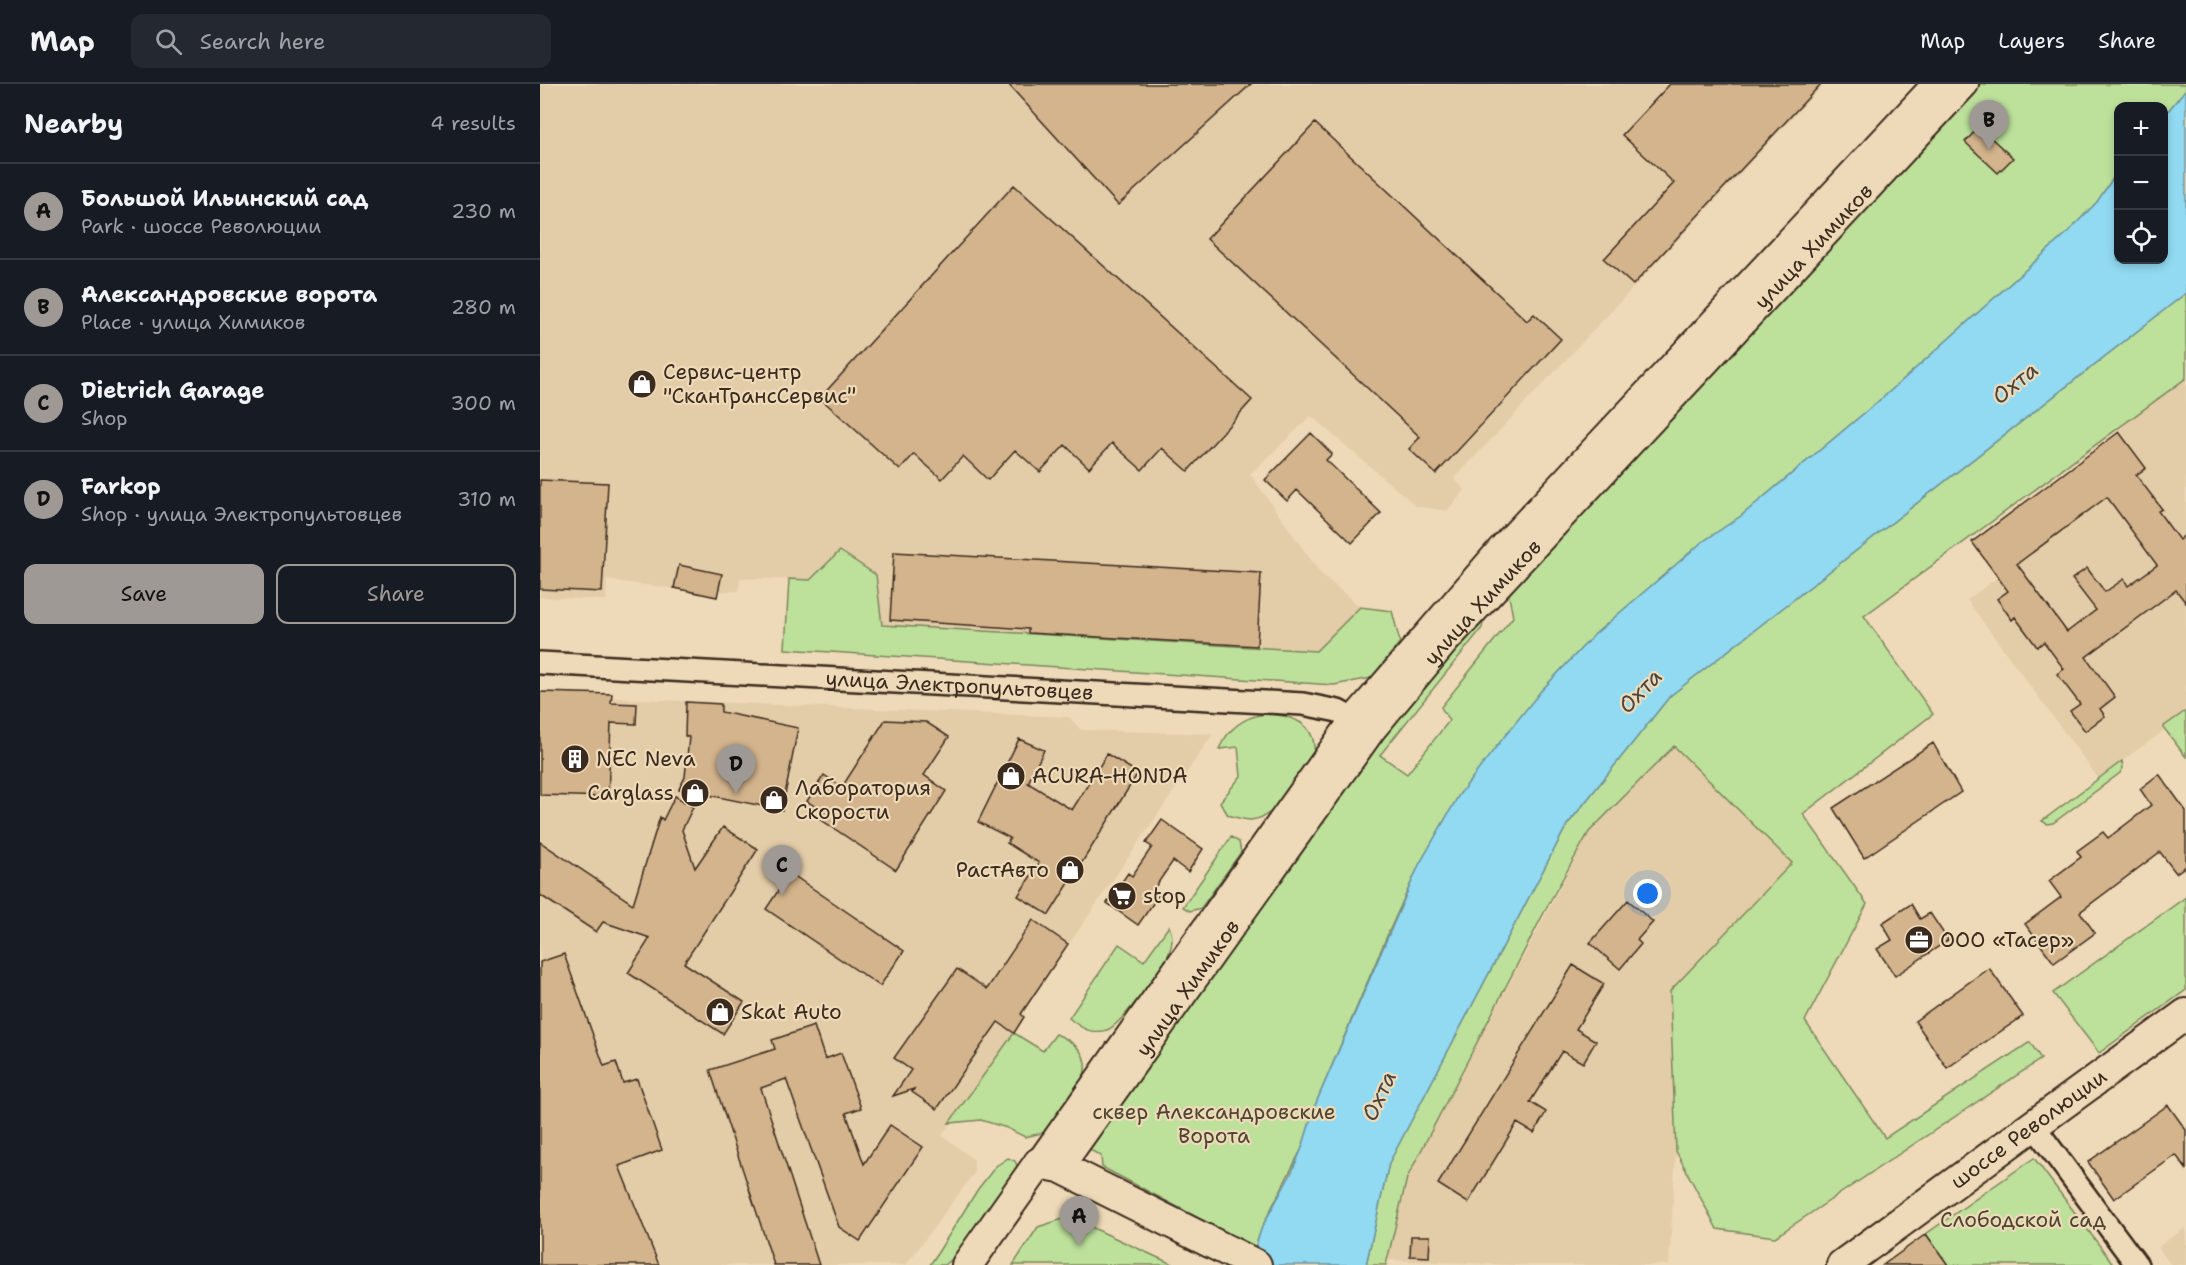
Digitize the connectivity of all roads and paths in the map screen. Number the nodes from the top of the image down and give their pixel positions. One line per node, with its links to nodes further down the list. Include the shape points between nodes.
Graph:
1 (1936, 84): 4 (street, улица Химиков, via 1500,550)
2 (1965, 84): 4 (street, улица Химиков)
3 (540, 663): 4 (street, улица Электропультовцев, via 1303,704 1338,711)
4 (1363, 725): 7 (street, улица Химиков)
5 (2186, 1014): 6 (main road, шоссе Революции)
6 (2034, 1126): 11 (main road, шоссе Революции); 12 (street)
7 (1049, 1171): 8 (main road); 9 (main road); 10 (main road)
8 (1234, 1261)
9 (967, 1265)
10 (992, 1265)
11 (1842, 1265)
12 (2137, 1265)

